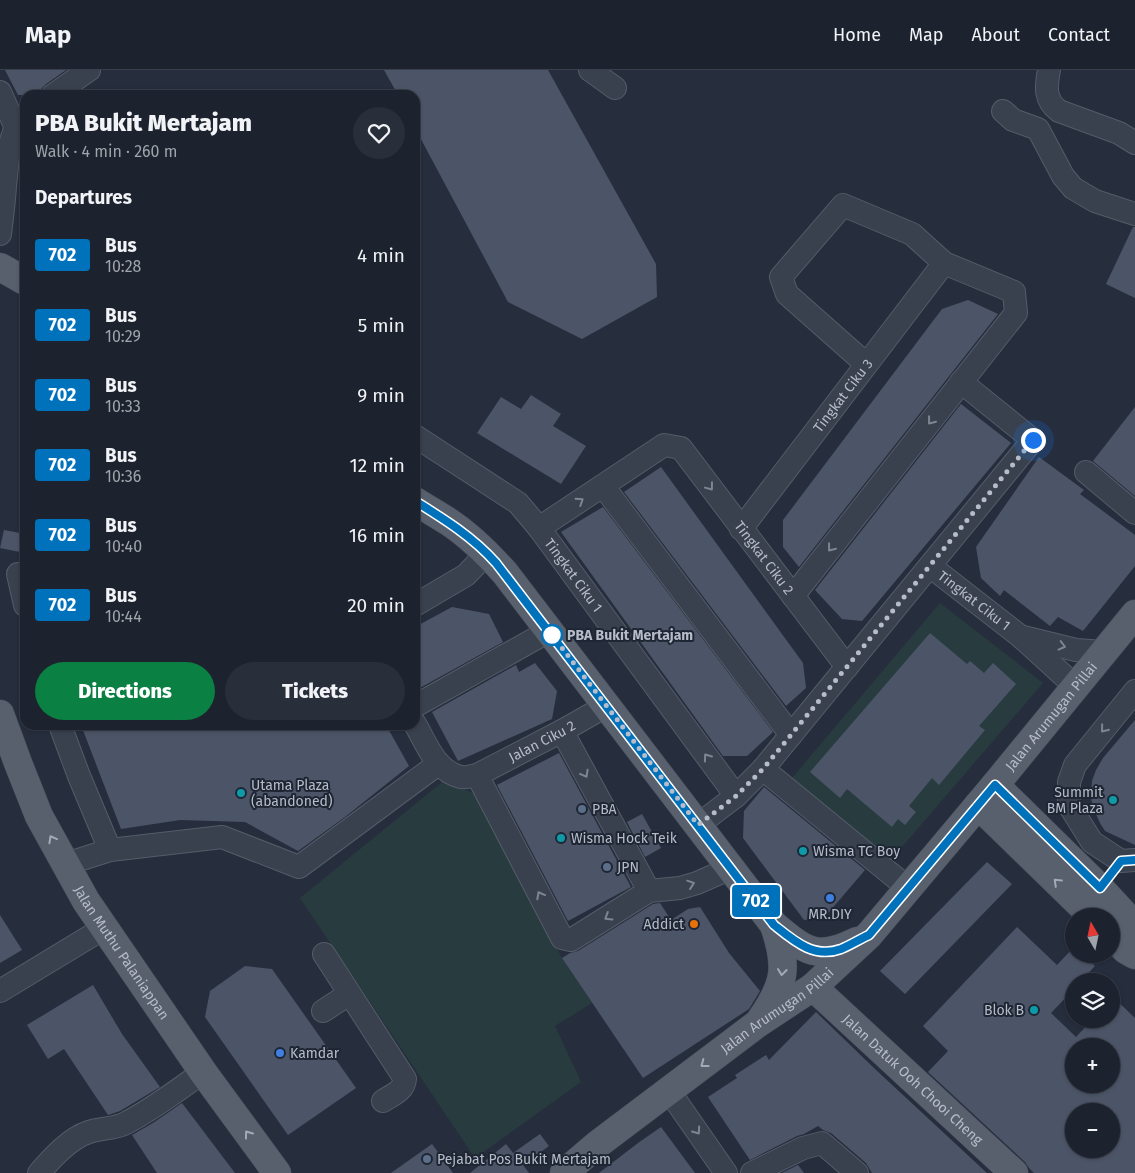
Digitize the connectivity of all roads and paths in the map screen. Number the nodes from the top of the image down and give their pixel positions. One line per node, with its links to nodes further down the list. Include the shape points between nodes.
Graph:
1 (90, 70): 5 (street)
2 (590, 70): 4 (street)
3 (1049, 70): 9 (street, via 1046,87 1053,106 1120,133)
4 (615, 88)
5 (60, 90)
6 (0, 92): 8 (street)
7 (1003, 111): 10 (street, via 1013,120 1038,129 1073,188 1095,201)
8 (20, 121): 11 (street, via 8,159)
9 (1135, 143)
10 (1135, 214)
11 (0, 234)
12 (944, 262): 15 (street, Tingkat Ciku 3); 15 (street, via 912,234 843,205 781,277 787,294); 16 (street, via 1014,292 1016,313)
13 (0, 267): 14 (main road)
14 (20, 277)
15 (866, 364): 23 (street, Tingkat Ciku 3)
16 (961, 382): 25 (street, Tingkat Ciku 1, via 1033,440); 28 (street, one-way to 28)
17 (420, 439): 22 (street, Tingkat Ciku 1, via 518,503)
18 (1086, 472): 21 (street)
19 (603, 486): 22 (street, one-way to 19); 23 (street, Tingkat Ciku 2, one-way to 23, via 664,445 681,448); 43 (street)
20 (420, 504): 24 (main road, via 450,522)
21 (1135, 513)
22 (539, 528): 48 (street, Tingkat Ciku 1, one-way to 22)
23 (741, 529): 28 (street, Tingkat Ciku 2)
24 (487, 553): 29 (street, via 466,576); 31 (main road)
25 (930, 566): 32 (street, Tingkat Ciku 1); 34 (street, Tingkat Ciku 1)
26 (14, 576): 27 (street)
27 (20, 592)
28 (794, 596): 34 (street, Tingkat Ciku 2)
29 (420, 602)
30 (1135, 614): 33 (main road, Jalan Arumugan Pillai)
31 (549, 631): 37 (street); 38 (main road)
32 (1020, 636): 33 (street, Tingkat Ciku 1, one-way to 33, via 1076,650); 35 (street, Tingkat Ciku 1)
33 (1104, 652): 35 (main road, Jalan Arumugan Pillai)
34 (847, 667): 43 (street, Tingkat Ciku 1)
35 (1075, 686): 47 (main road, Jalan Arumugan Pillai)
36 (1135, 691): 52 (street, one-way to 52, via 1075,765 1069,782 1069,805 1092,842)
37 (420, 703)
38 (606, 706): 42 (street, Jalan Ciku 2); 50 (main road)
39 (0, 714): 53 (main road, Jalan Muthu Palaniappan, one-way to 39, via 39,816)
40 (62, 730): 51 (street)
41 (418, 730): 44 (street)
42 (562, 731): 46 (street, Jalan Ciku 2); 57 (street, one-way to 57)
43 (790, 735): 45 (street, Tingkat Ciku 1)
44 (438, 764): 46 (street, via 449,773 463,777); 51 (street, via 299,867 222,837)
45 (763, 769): 48 (street, Tingkat Ciku 1); 55 (street)
46 (477, 775): 57 (street, one-way to 46, via 571,940 562,938)
47 (995, 785): 49 (main road, Jalan Arumugan Pillai); 56 (main road)
48 (736, 796): 50 (street, Tingkat Ciku 1)
49 (978, 805): 55 (main road, Jalan Arumugan Pillai); 58 (main road, one-way to 49)
50 (698, 825): 54 (main road)
51 (110, 850): 53 (street)
52 (1128, 860): 56 (street)
53 (66, 864): 61 (main road, Jalan Muthu Palaniappan)
54 (731, 868): 57 (street, one-way to 54, via 680,888); 59 (main road)
55 (908, 888): 62 (main road, Jalan Arumugan Pillai)
56 (1100, 888): 60 (main road)
57 (649, 891)
58 (1084, 908)
59 (774, 925): 62 (main road, via 804,948 815,952 841,949); 70 (main road, one-way to 70, via 780,944 782,972 772,1004)
60 (1135, 926)
61 (104, 928): 67 (street); 71 (main road, Jalan Muthu Palaniappan)
62 (869, 935): 66 (main road, Jalan Arumugan Pillai)
63 (1120, 944): 65 (main road)
64 (324, 954): 68 (street)
65 (1135, 955)
66 (813, 987): 70 (main road, Jalan Arumugan Pillai); 80 (main road, Jalan Datuk Ooh Chooi Cheng)
67 (0, 991)
68 (349, 994): 69 (street); 73 (street, via 405,1079 399,1090)
69 (323, 1010)
70 (757, 1024): 72 (main road, Jalan Arumugan Pillai, one-way to 72)
71 (203, 1072): 74 (street, via 124,1124 88,1132 69,1143); 75 (main road, Jalan Muthu Palaniappan, one-way to 71)
72 (669, 1091): 76 (main road, Jalan Arumugan Pillai); 77 (street, one-way to 77)
73 (383, 1101)
74 (39, 1173)
75 (277, 1173)
76 (564, 1173)
77 (726, 1173)
78 (752, 1173): 79 (street, via 803,1148 822,1143)
79 (857, 1173)
80 (1014, 1173)

